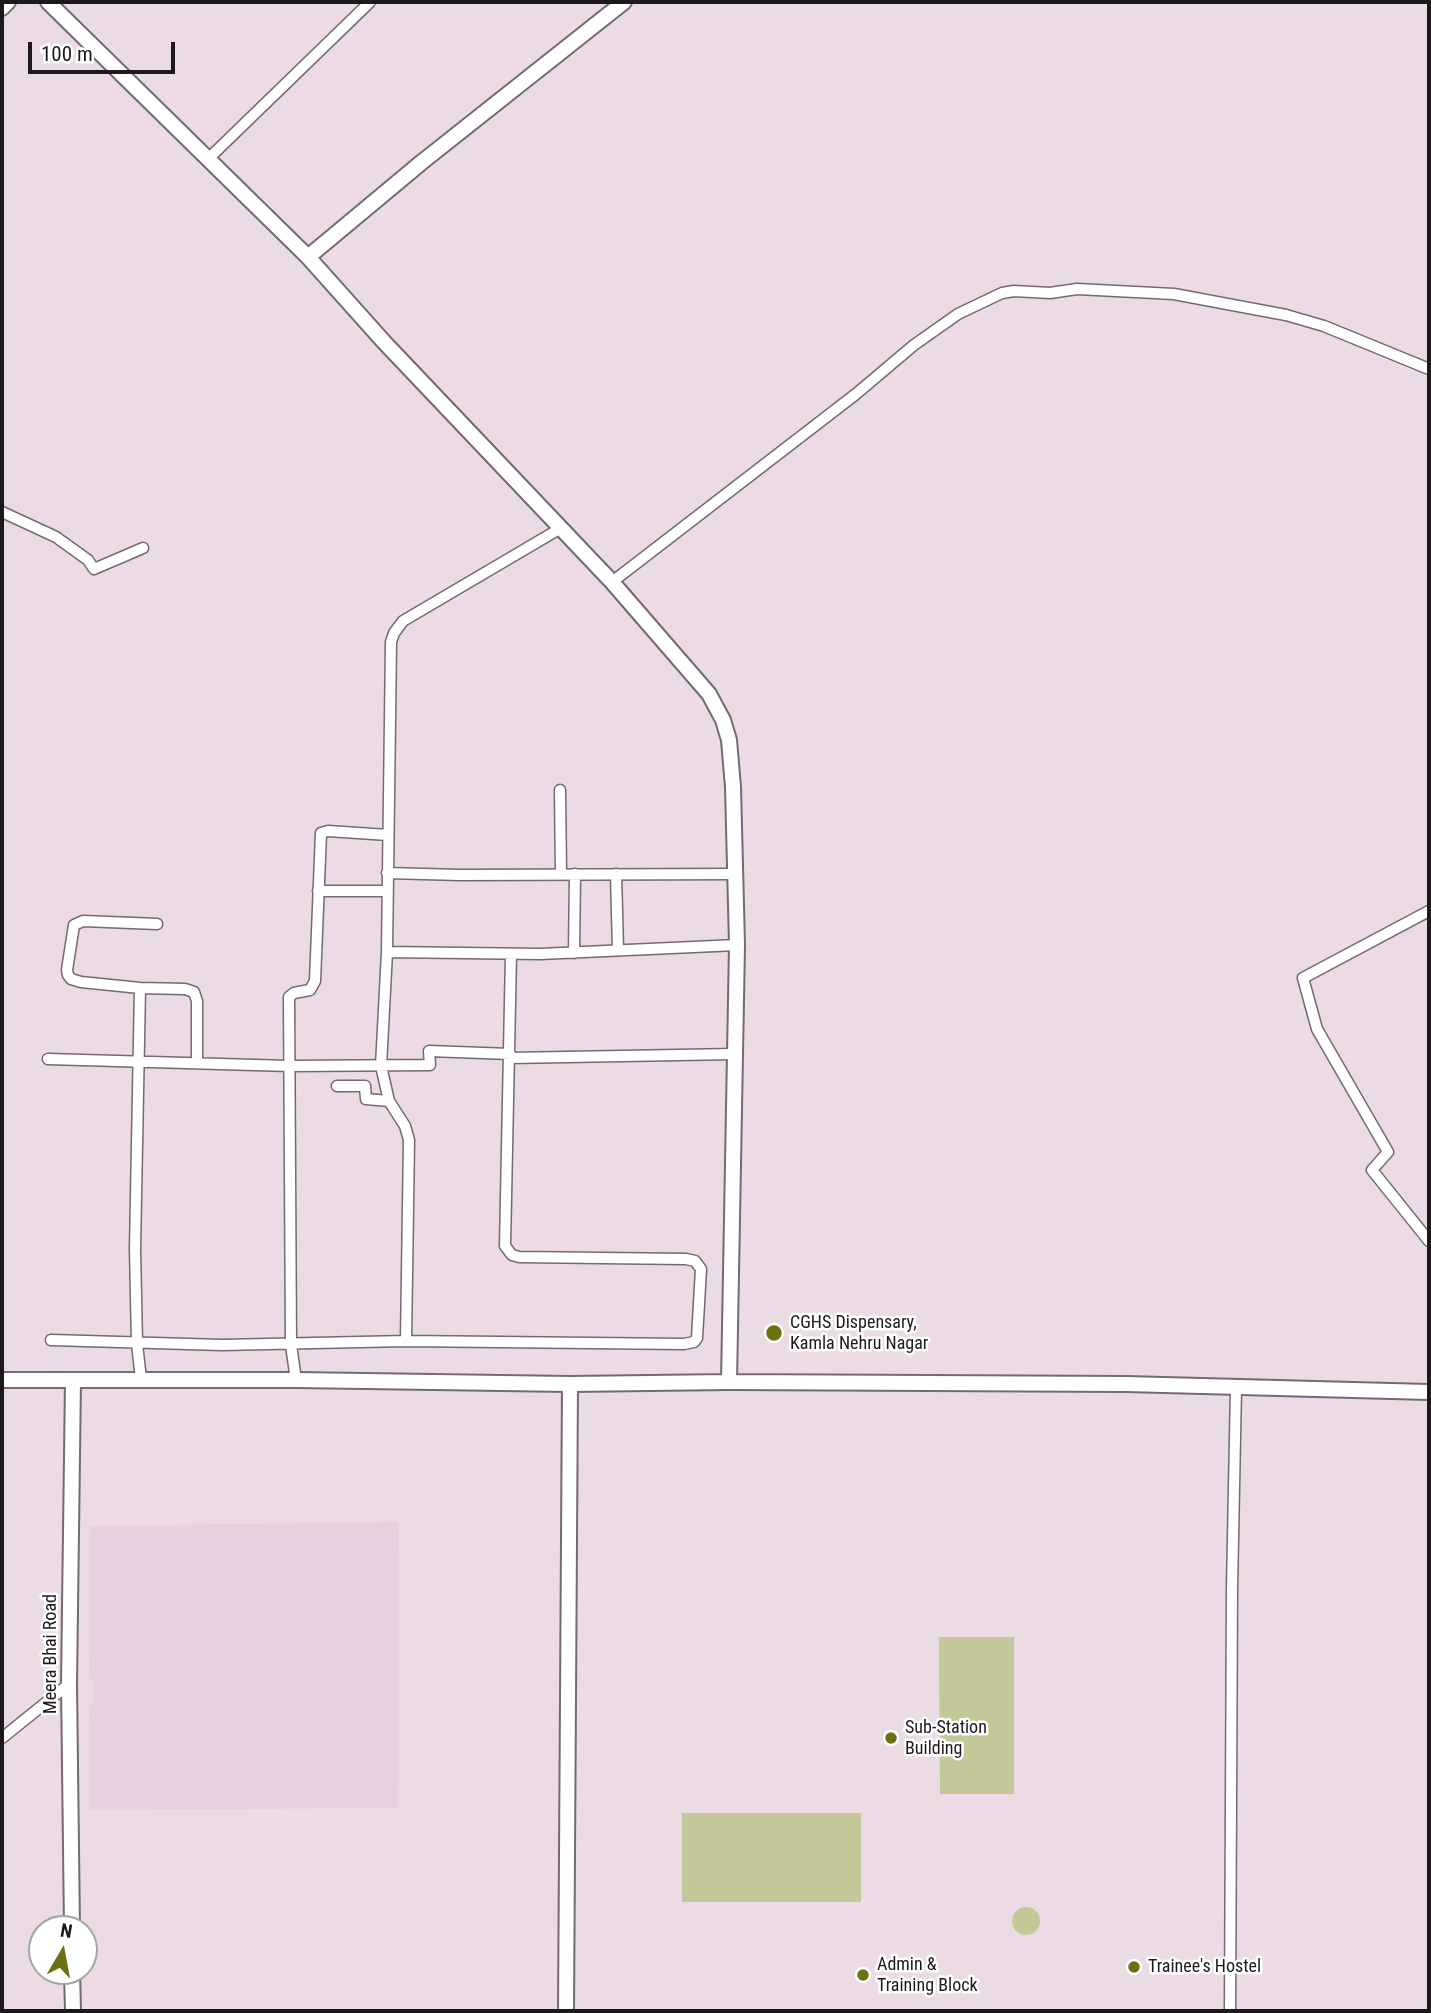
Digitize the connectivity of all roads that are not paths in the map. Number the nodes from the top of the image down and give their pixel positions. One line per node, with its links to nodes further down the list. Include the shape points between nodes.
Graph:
1 (8, 2): 5 (street)
2 (48, 2): 6 (street)
3 (370, 2): 6 (street)
4 (624, 2): 7 (street)
5 (2, 8)
6 (207, 160): 7 (street)
7 (308, 257): 10 (street)
8 (1429, 369): 12 (street, via 1324,326 1174,294 1077,289 1002,293 958,314 914,345)
9 (2, 512): 11 (street, via 56,537 89,559 94,569)
10 (561, 528): 12 (street); 14 (street, via 403,621 394,633)
11 (143, 548)
12 (612, 582): 19 (street, via 709,694 723,720 733,787)
13 (560, 790): 16 (street)
14 (388, 835): 15 (street); 20 (street, via 321,834)
15 (387, 873): 16 (street); 21 (street)
16 (561, 874): 17 (street)
17 (575, 874): 18 (street); 27 (street)
18 (616, 874): 19 (street); 25 (street)
19 (736, 874): 24 (street)
20 (318, 891): 21 (street); 35 (street, via 315,981 310,990 289,997)
21 (387, 891): 26 (street)
22 (1429, 911): 39 (street, via 1303,978 1317,1029 1388,1152 1372,1170)
23 (157, 924): 29 (street, via 83,921 72,929 67,970 71,979)
24 (737, 945): 25 (street); 30 (street)
25 (618, 950): 27 (street)
26 (387, 952): 28 (street); 36 (street)
27 (574, 953): 28 (street)
28 (511, 954): 31 (street)
29 (140, 988): 33 (street); 34 (street, via 194,992)
30 (734, 1054): 31 (street); 48 (street)
31 (510, 1056): 36 (street, via 429,1051 430,1065); 41 (street, via 508,1251 519,1257 695,1261 701,1269 697,1338 684,1344)
32 (48, 1059): 33 (street)
33 (140, 1061): 34 (street); 42 (street)
34 (197, 1062): 35 (street)
35 (289, 1066): 36 (street); 43 (street)
36 (382, 1066): 38 (street)
37 (337, 1086): 38 (street, via 365,1086 366,1100)
38 (388, 1101): 41 (street, via 409,1140)
39 (1429, 1241)
40 (51, 1340): 42 (street)
41 (405, 1341): 43 (street)
42 (137, 1344): 43 (street); 44 (street)
43 (290, 1345): 47 (street)
44 (141, 1379): 46 (street); 47 (street)
45 (2, 1380): 46 (street)
46 (73, 1380): 52 (street, Meera Bhai Road)
47 (296, 1380): 49 (street)
48 (729, 1382): 49 (street); 50 (street)
49 (570, 1384): 57 (street)
50 (1236, 1387): 51 (street); 58 (street)
51 (1429, 1392)
52 (69, 1684): 53 (street); 54 (street, Meera Bhai Road)
53 (2, 1738)
54 (72, 1915)
55 (72, 1985): 56 (street)
56 (73, 2011)
57 (566, 2011)
58 (1230, 2011)

